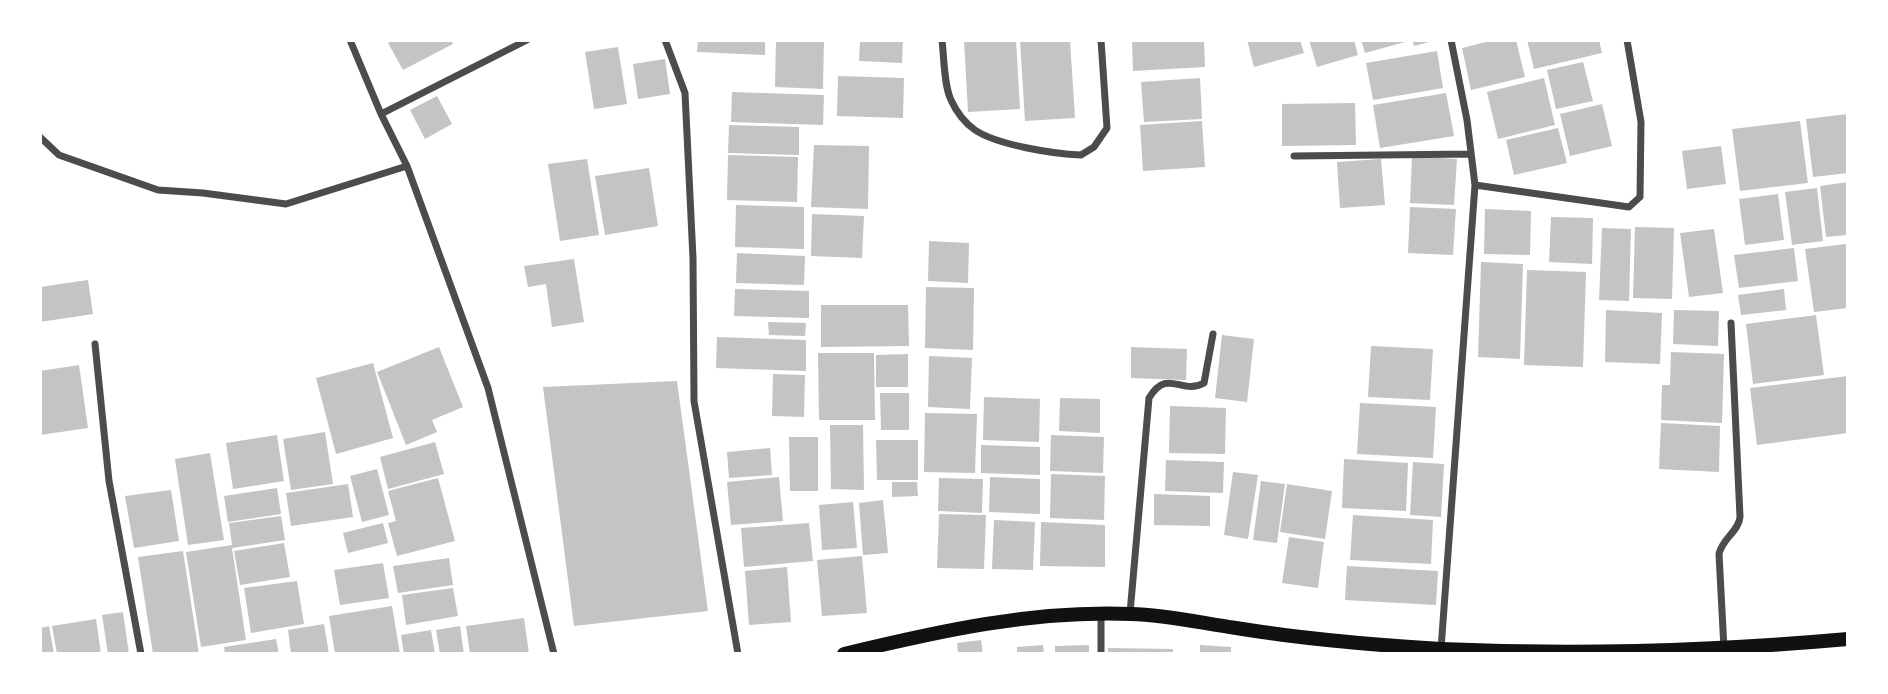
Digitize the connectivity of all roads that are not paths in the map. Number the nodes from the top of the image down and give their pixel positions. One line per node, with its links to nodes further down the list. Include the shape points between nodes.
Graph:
1 (350, 40): 8 (street)
2 (527, 40): 8 (street)
3 (665, 40): 25 (street, via 685,93 694,401)
4 (942, 40): 5 (street, via 949,97 974,130 1035,150 1082,155 1107,128)
5 (1101, 40)
6 (1451, 40): 10 (street)
7 (1627, 40): 13 (street, via 1641,122 1640,197 1629,207)
8 (380, 114): 12 (street)
9 (40, 137): 12 (street, via 58,155 158,190 286,204)
10 (1471, 154): 11 (street); 13 (street)
11 (1294, 156)
12 (407, 166): 24 (street, via 488,388)
13 (1475, 185): 21 (street)
14 (1731, 323): 22 (street, via 1740,523 1722,543 1719,554)
15 (1213, 334): 18 (street, via 1204,383 1196,387 1164,383 1149,398)
16 (95, 344): 23 (street, via 109,481)
17 (1101, 614): 18 (main road); 26 (main road, via 1018,618 937,631); 27 (street)
18 (1130, 614): 20 (main road, via 1175,617)
19 (1848, 639): 22 (main road)
20 (1342, 647): 21 (main road)
21 (1441, 649): 22 (main road)
22 (1724, 649)
23 (141, 654)
24 (554, 654)
25 (738, 654)
26 (844, 654)
27 (1101, 654)

